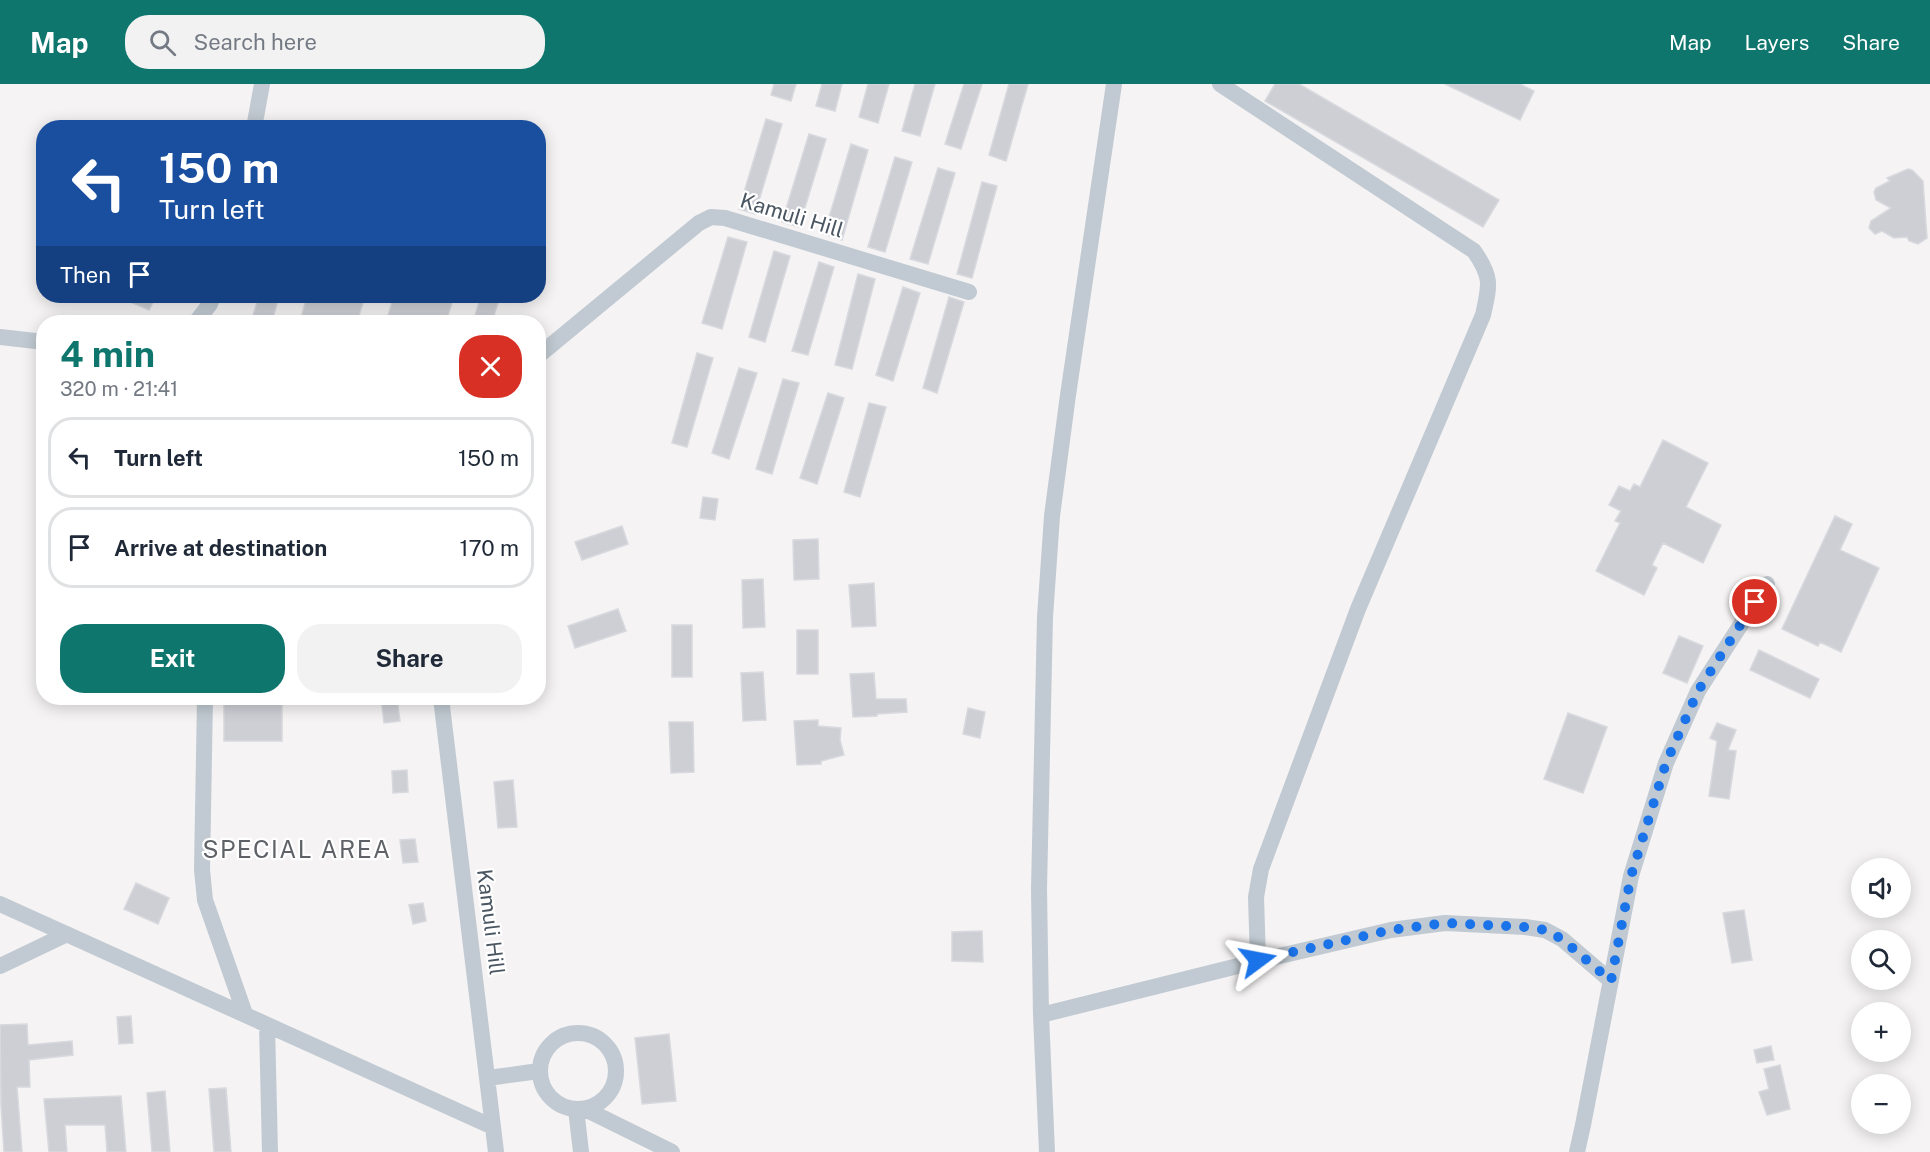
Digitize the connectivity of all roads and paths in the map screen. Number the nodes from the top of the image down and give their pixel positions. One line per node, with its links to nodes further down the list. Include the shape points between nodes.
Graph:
1 (262, 84): 4 (street)
2 (1114, 84): 20 (street, via 1052,516 1042,744)
3 (1220, 84): 16 (street, via 1474,251 1486,269 1489,288 1483,315 1358,609 1261,869 1256,897)
4 (255, 120)
5 (969, 292): 10 (street, Kamuli Hill, via 711,217)
6 (210, 303): 7 (street)
7 (201, 315)
8 (0, 338): 9 (street)
9 (36, 341)
10 (546, 349)
11 (1767, 584): 18 (street, via 1698,691 1666,763 1631,876)
12 (205, 705): 19 (street, via 205,900)
13 (442, 705): 23 (street, Kamuli Hill)
14 (0, 904): 15 (street)
15 (67, 934): 17 (street); 19 (street)
16 (1258, 960): 18 (street, via 1391,930 1445,923 1525,927 1545,930 1562,939); 20 (street)
17 (0, 966)
18 (1611, 981): 31 (street)
19 (245, 1014): 21 (street)
20 (1041, 1015): 30 (street)
21 (267, 1025): 25 (street); 26 (street)
22 (539, 1071): 23 (street); 24 (street, via 550,1097 566,1107); 24 (street, via 548,1046 563,1035 581,1032 605,1043 617,1067 614,1085 603,1101)
23 (488, 1078): 25 (street, Kamuli Hill)
24 (581, 1109): 28 (street); 29 (street)
25 (493, 1127): 27 (street, Kamuli Hill)
26 (270, 1152)
27 (496, 1152)
28 (581, 1152)
29 (672, 1152)
30 (1047, 1152)
31 (1577, 1152)

